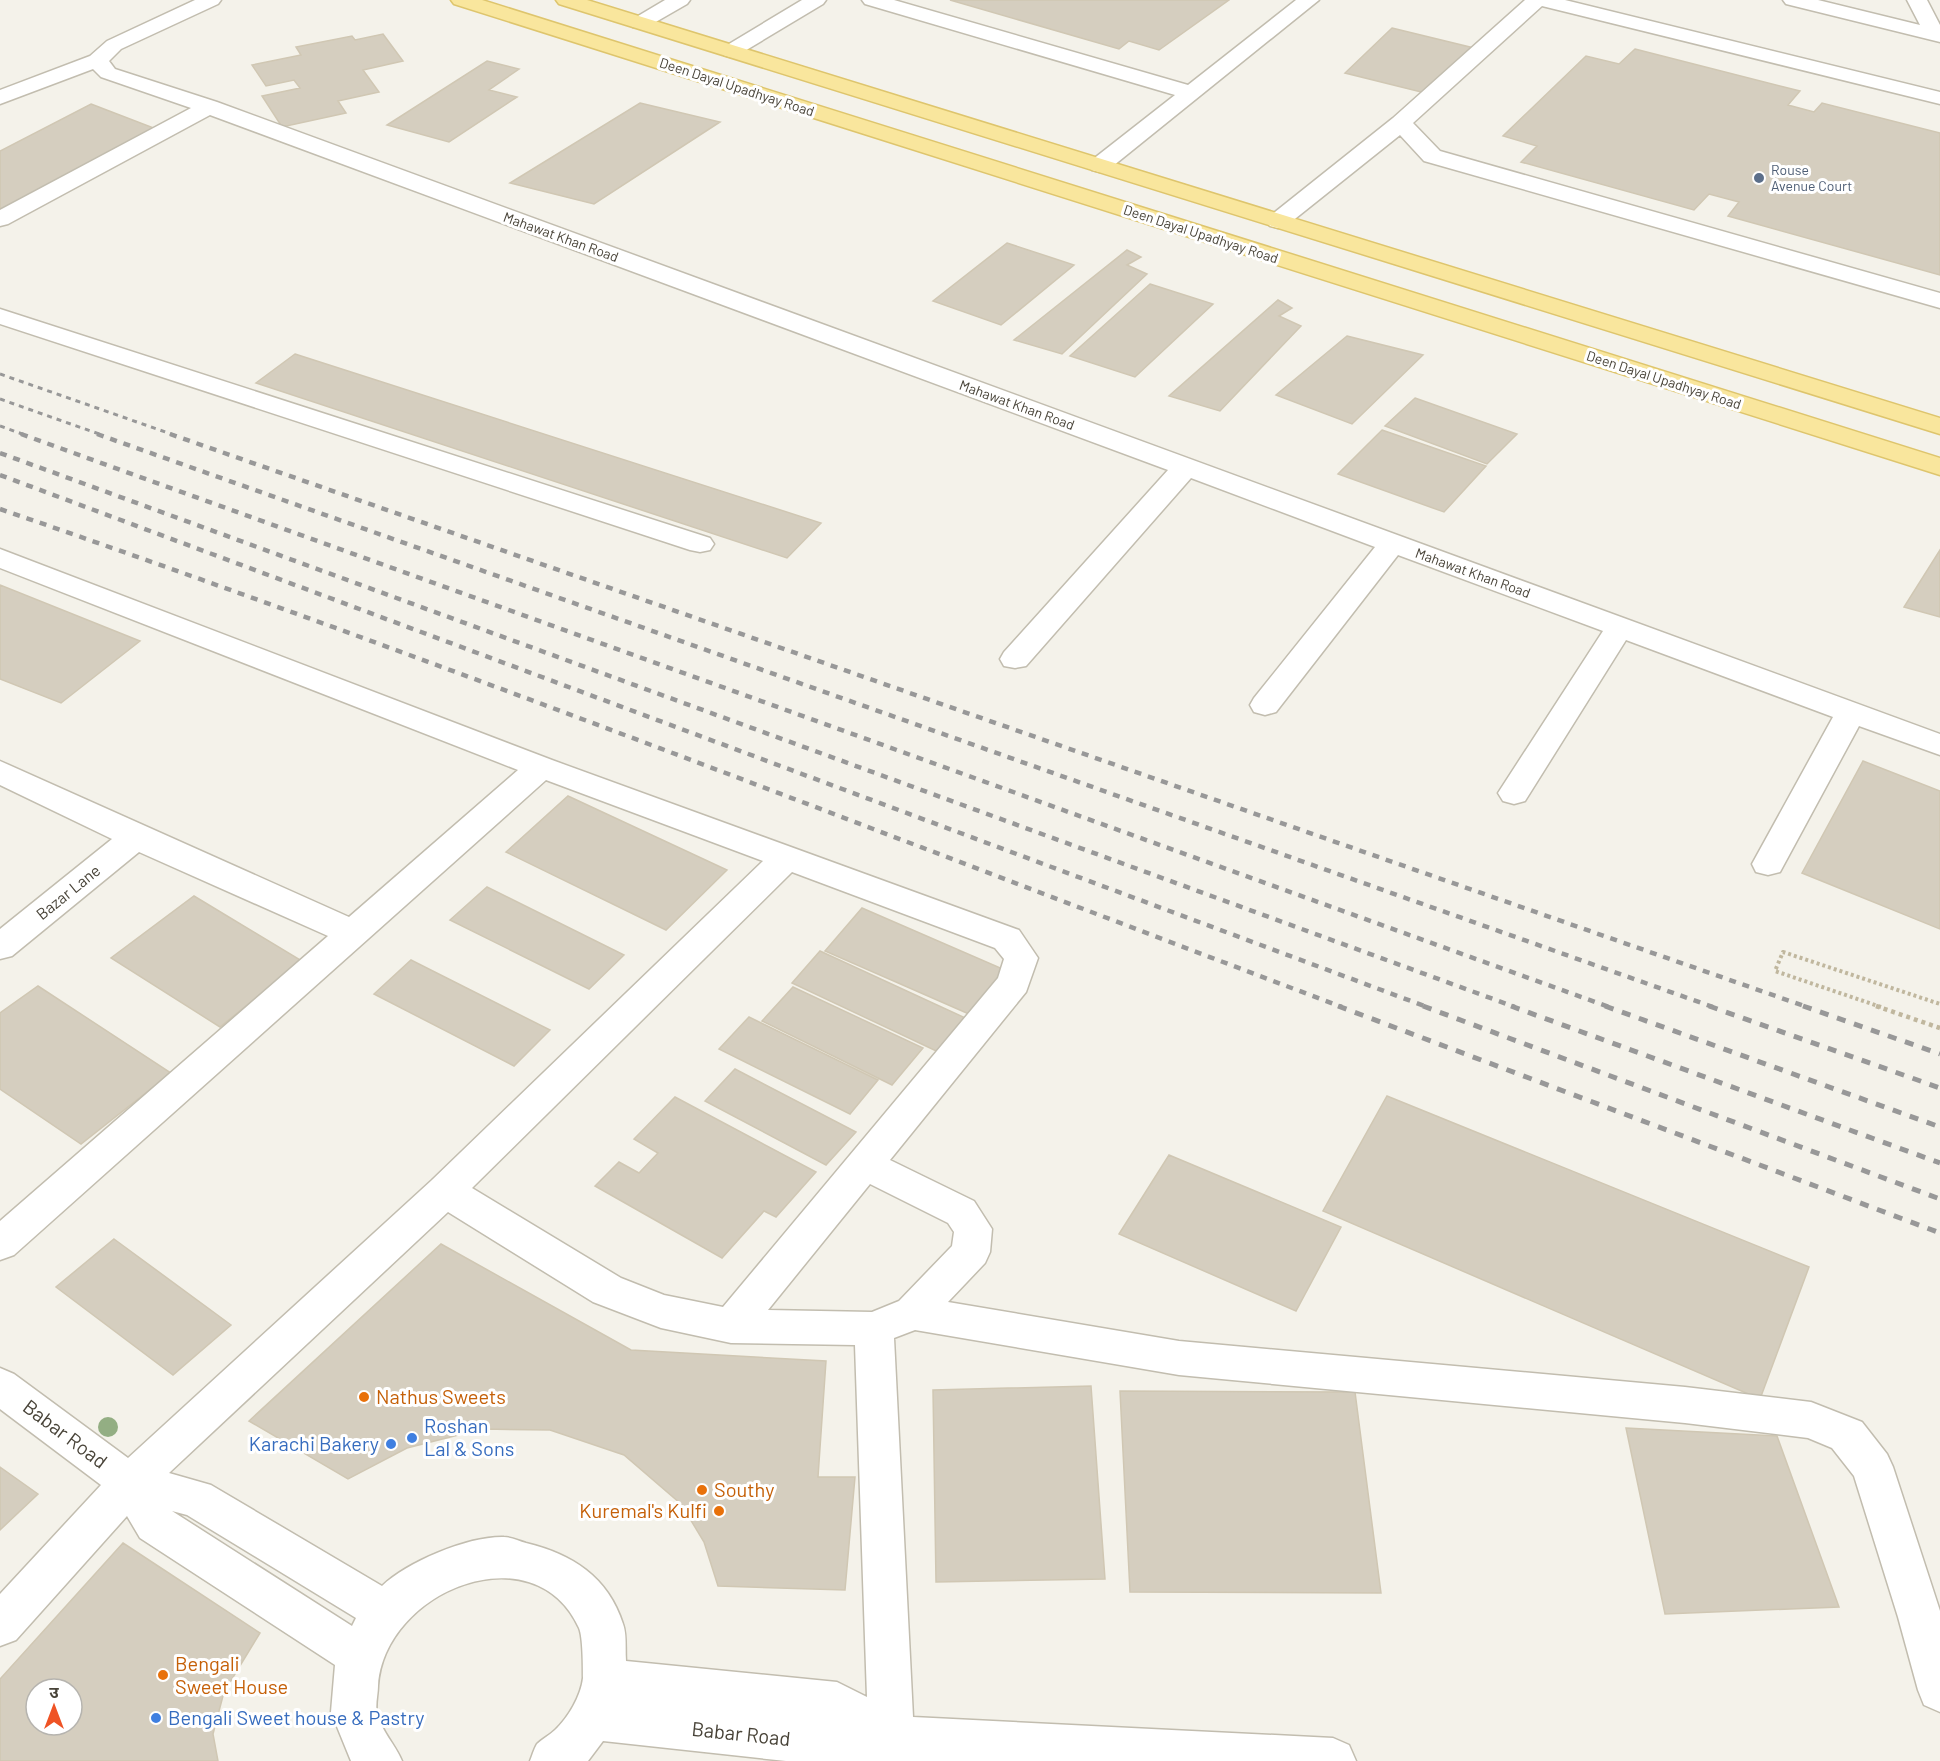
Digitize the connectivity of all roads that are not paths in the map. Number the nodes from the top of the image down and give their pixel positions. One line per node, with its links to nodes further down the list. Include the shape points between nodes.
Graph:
1 (211, 0): 16 (street, via 114,45)
2 (462, 0): 29 (main road, Deen Dayal Upadhyay Road)
3 (566, 0): 13 (main road, Deen Dayal Upadhyay Road)
4 (680, 0): 13 (street)
5 (816, 0): 15 (street)
6 (872, 0): 17 (street)
7 (1309, 0): 17 (street)
8 (1538, 0): 19 (street); 21 (street)
9 (1792, 0): 14 (street)
10 (1917, 0): 14 (street)
11 (1931, 0): 12 (street)
12 (1940, 1)
13 (640, 23): 15 (main road, Deen Dayal Upadhyay Road)
14 (1938, 35)
15 (731, 51): 22 (main road, Deen Dayal Upadhyay Road)
16 (97, 60): 18 (street); 20 (street, Mahawat Khan Road, via 108,73)
17 (1192, 93): 22 (street)
18 (0, 98)
19 (1940, 98)
20 (209, 107): 23 (street); 28 (street, Mahawat Khan Road)
21 (1401, 123): 24 (street); 25 (street, via 1432,156)
22 (1100, 165): 24 (main road, Deen Dayal Upadhyay Road)
23 (0, 219)
24 (1278, 220): 27 (main road, Deen Dayal Upadhyay Road)
25 (1940, 301)
26 (0, 316): 31 (street)
27 (1940, 426)
28 (1186, 467): 30 (street, Mahawat Khan Road); 34 (street)
29 (1940, 467)
30 (1393, 543): 33 (street, Mahawat Khan Road); 35 (street)
31 (700, 544)
32 (0, 558): 38 (street)
33 (1620, 627): 36 (street, Mahawat Khan Road); 40 (street)
34 (1015, 659)
35 (1265, 705)
36 (1851, 712): 37 (street, Mahawat Khan Road); 43 (street)
37 (1940, 745)
38 (541, 767): 42 (street); 44 (street)
39 (0, 772): 41 (street)
40 (1514, 793)
41 (136, 837): 44 (street); 45 (street, Bazar Lane)
42 (785, 859): 46 (street, via 1007,939 1021,958 1014,983); 47 (street)
43 (1768, 864)
44 (353, 933): 48 (street)
45 (0, 947)
46 (864, 1164): 49 (street, via 961,1212 973,1229 971,1252); 50 (street)
47 (445, 1191): 50 (street, via 607,1290 661,1311); 53 (street)
48 (0, 1244)
49 (913, 1313): 51 (street); 57 (street, via 1179,1358 1811,1420 1847,1435 1872,1467)
50 (731, 1326): 51 (street)
51 (873, 1329): 59 (street)
52 (0, 1386): 53 (street, Babar Road)
53 (130, 1483): 54 (street, via 196,1498); 55 (street); 56 (street, via 155,1524)
54 (386, 1612): 56 (street); 58 (street, via 409,1589 457,1565 504,1557 548,1568 579,1589 602,1626)
55 (0, 1625)
56 (360, 1656): 60 (street, via 354,1712 370,1752)
57 (1940, 1690)
58 (598, 1699): 59 (street, Babar Road, via 836,1744); 61 (street, via 573,1744)
59 (890, 1749): 62 (street, Babar Road)
60 (379, 1761)
61 (554, 1761)
62 (1333, 1761)

